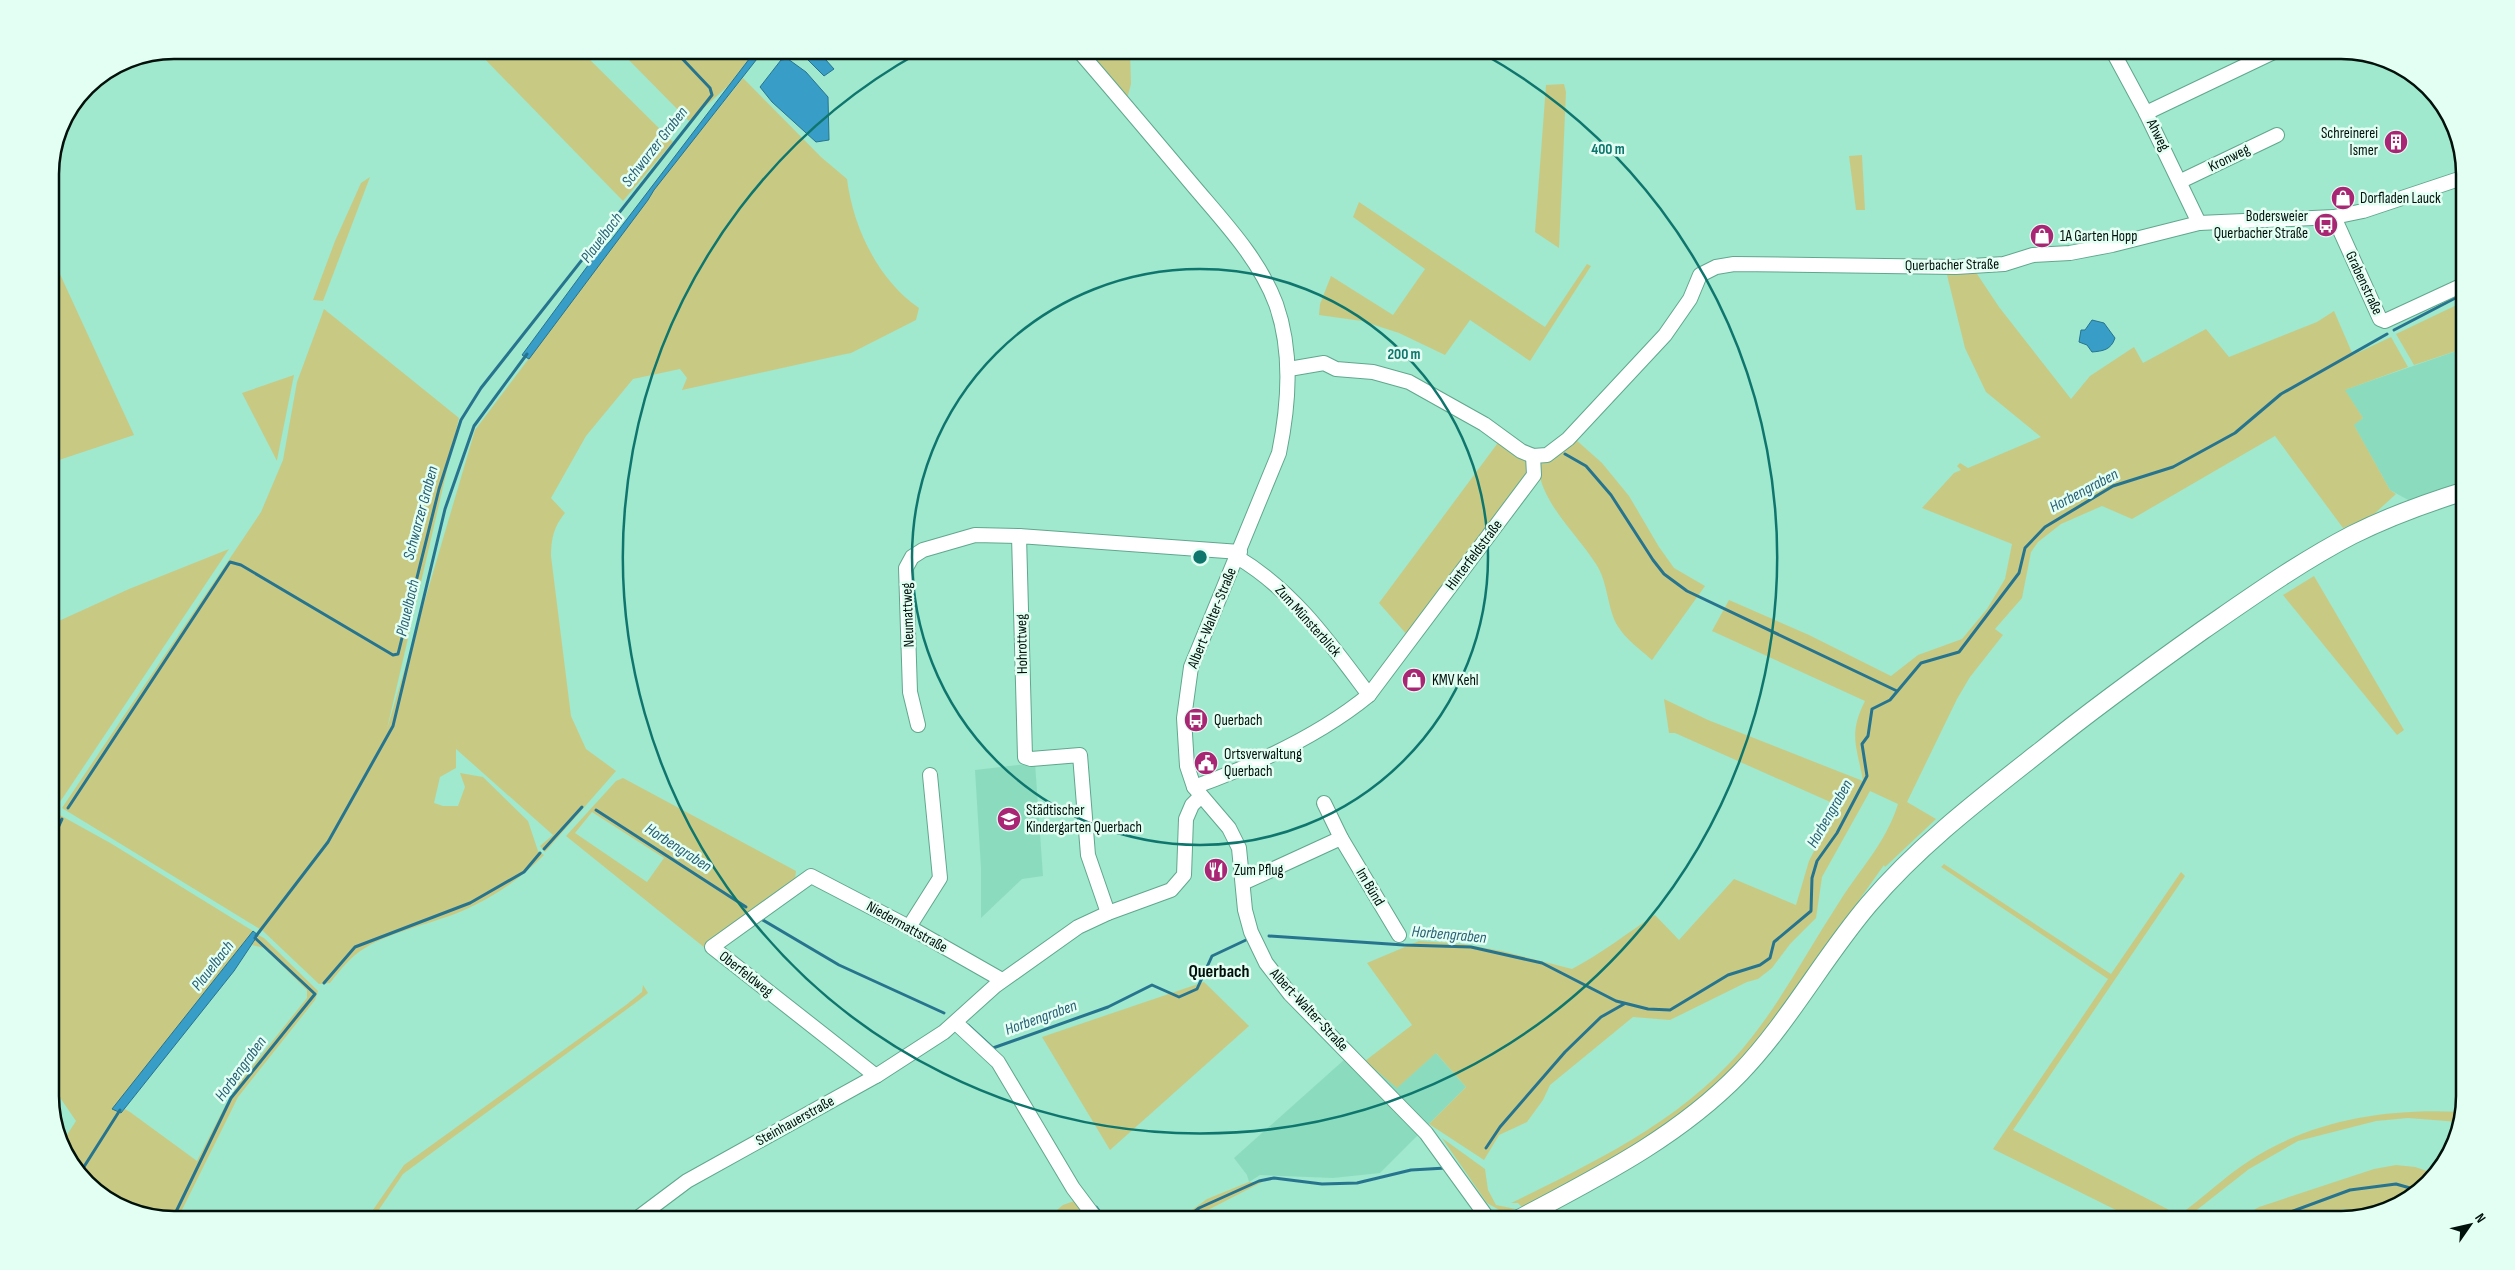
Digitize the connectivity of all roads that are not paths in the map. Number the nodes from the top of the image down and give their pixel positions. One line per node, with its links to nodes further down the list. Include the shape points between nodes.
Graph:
1 (1086, 59): 11 (street, Albert-Walter-Straße, via 1253,261 1276,303)
2 (2117, 59): 4 (street, Ahweg)
3 (2259, 59): 4 (street)
4 (2146, 113): 7 (street, Ahweg)
5 (2277, 136): 7 (street, Kronweg)
6 (2456, 180): 8 (street, Querbacher Straße, via 2363,211)
7 (2181, 181): 9 (street, Ahweg)
8 (2334, 217): 9 (street, Querbacher Straße); 10 (street, Grabenstraße, via 2380,319 2384,321)
9 (2200, 223): 12 (street, Querbacher Straße, via 2112,245 2070,253 2033,255 2004,264 1956,267 1734,264 1716,267 1700,275 1690,299 1665,335 1568,439 1547,454)
10 (2456, 288)
11 (1289, 369): 12 (street, via 1324,363 1336,369 1373,372 1409,382 1484,424); 15 (street, Albert-Walter-Straße, via 1280,454)
12 (1532, 456): 16 (street, Hinterfeldstraße, via 1534,475)
13 (2456, 494): 33 (main road, via 2426,503 2350,536 2286,574 2116,691 1921,850 1869,904 1739,1074 1665,1136 1625,1162)
14 (1019, 536): 15 (street); 17 (street, Neumattweg, via 975,535 923,550 912,557 906,568 910,692); 24 (street, Hohrottweg, via 1025,757 1080,755 1088,855)
15 (1238, 554): 16 (street, Zum Münsterblick, via 1284,590 1311,619); 19 (street, Albert-Walter-Straße, via 1190,667 1184,718 1187,766)
16 (1369, 695): 19 (street, Hinterfeldstraße, via 1351,710 1286,748)
17 (918, 725)
18 (930, 774): 25 (street, via 940,878)
19 (1197, 792): 23 (street, Albert-Walter-Straße, via 1229,828 1238,848); 24 (street, Steinhauerstraße, via 1186,819 1184,875 1171,890)
20 (1324, 803): 21 (street, Im Bünd)
21 (1341, 838): 23 (street); 26 (street, Im Bünd)
22 (811, 876): 25 (street, Niedermattstraße); 29 (street, Oberfeldweg, via 712,947)
23 (1243, 883): 32 (street, Albert-Walter-Straße, via 1251,932 1266,963 1290,994 1431,1139)
24 (1108, 913): 27 (street, Steinhauerstraße, via 1078,927)
25 (909, 927): 27 (street, Niedermattstraße)
26 (1399, 935)
27 (1002, 980): 28 (street, Steinhauerstraße)
28 (956, 1022): 29 (street, Steinhauerstraße); 31 (street, via 998,1062 1039,1134)
29 (876, 1076): 30 (street, Steinhauerstraße, via 688,1181)
30 (647, 1211)
31 (1090, 1211)
32 (1483, 1211)
33 (1534, 1211)

